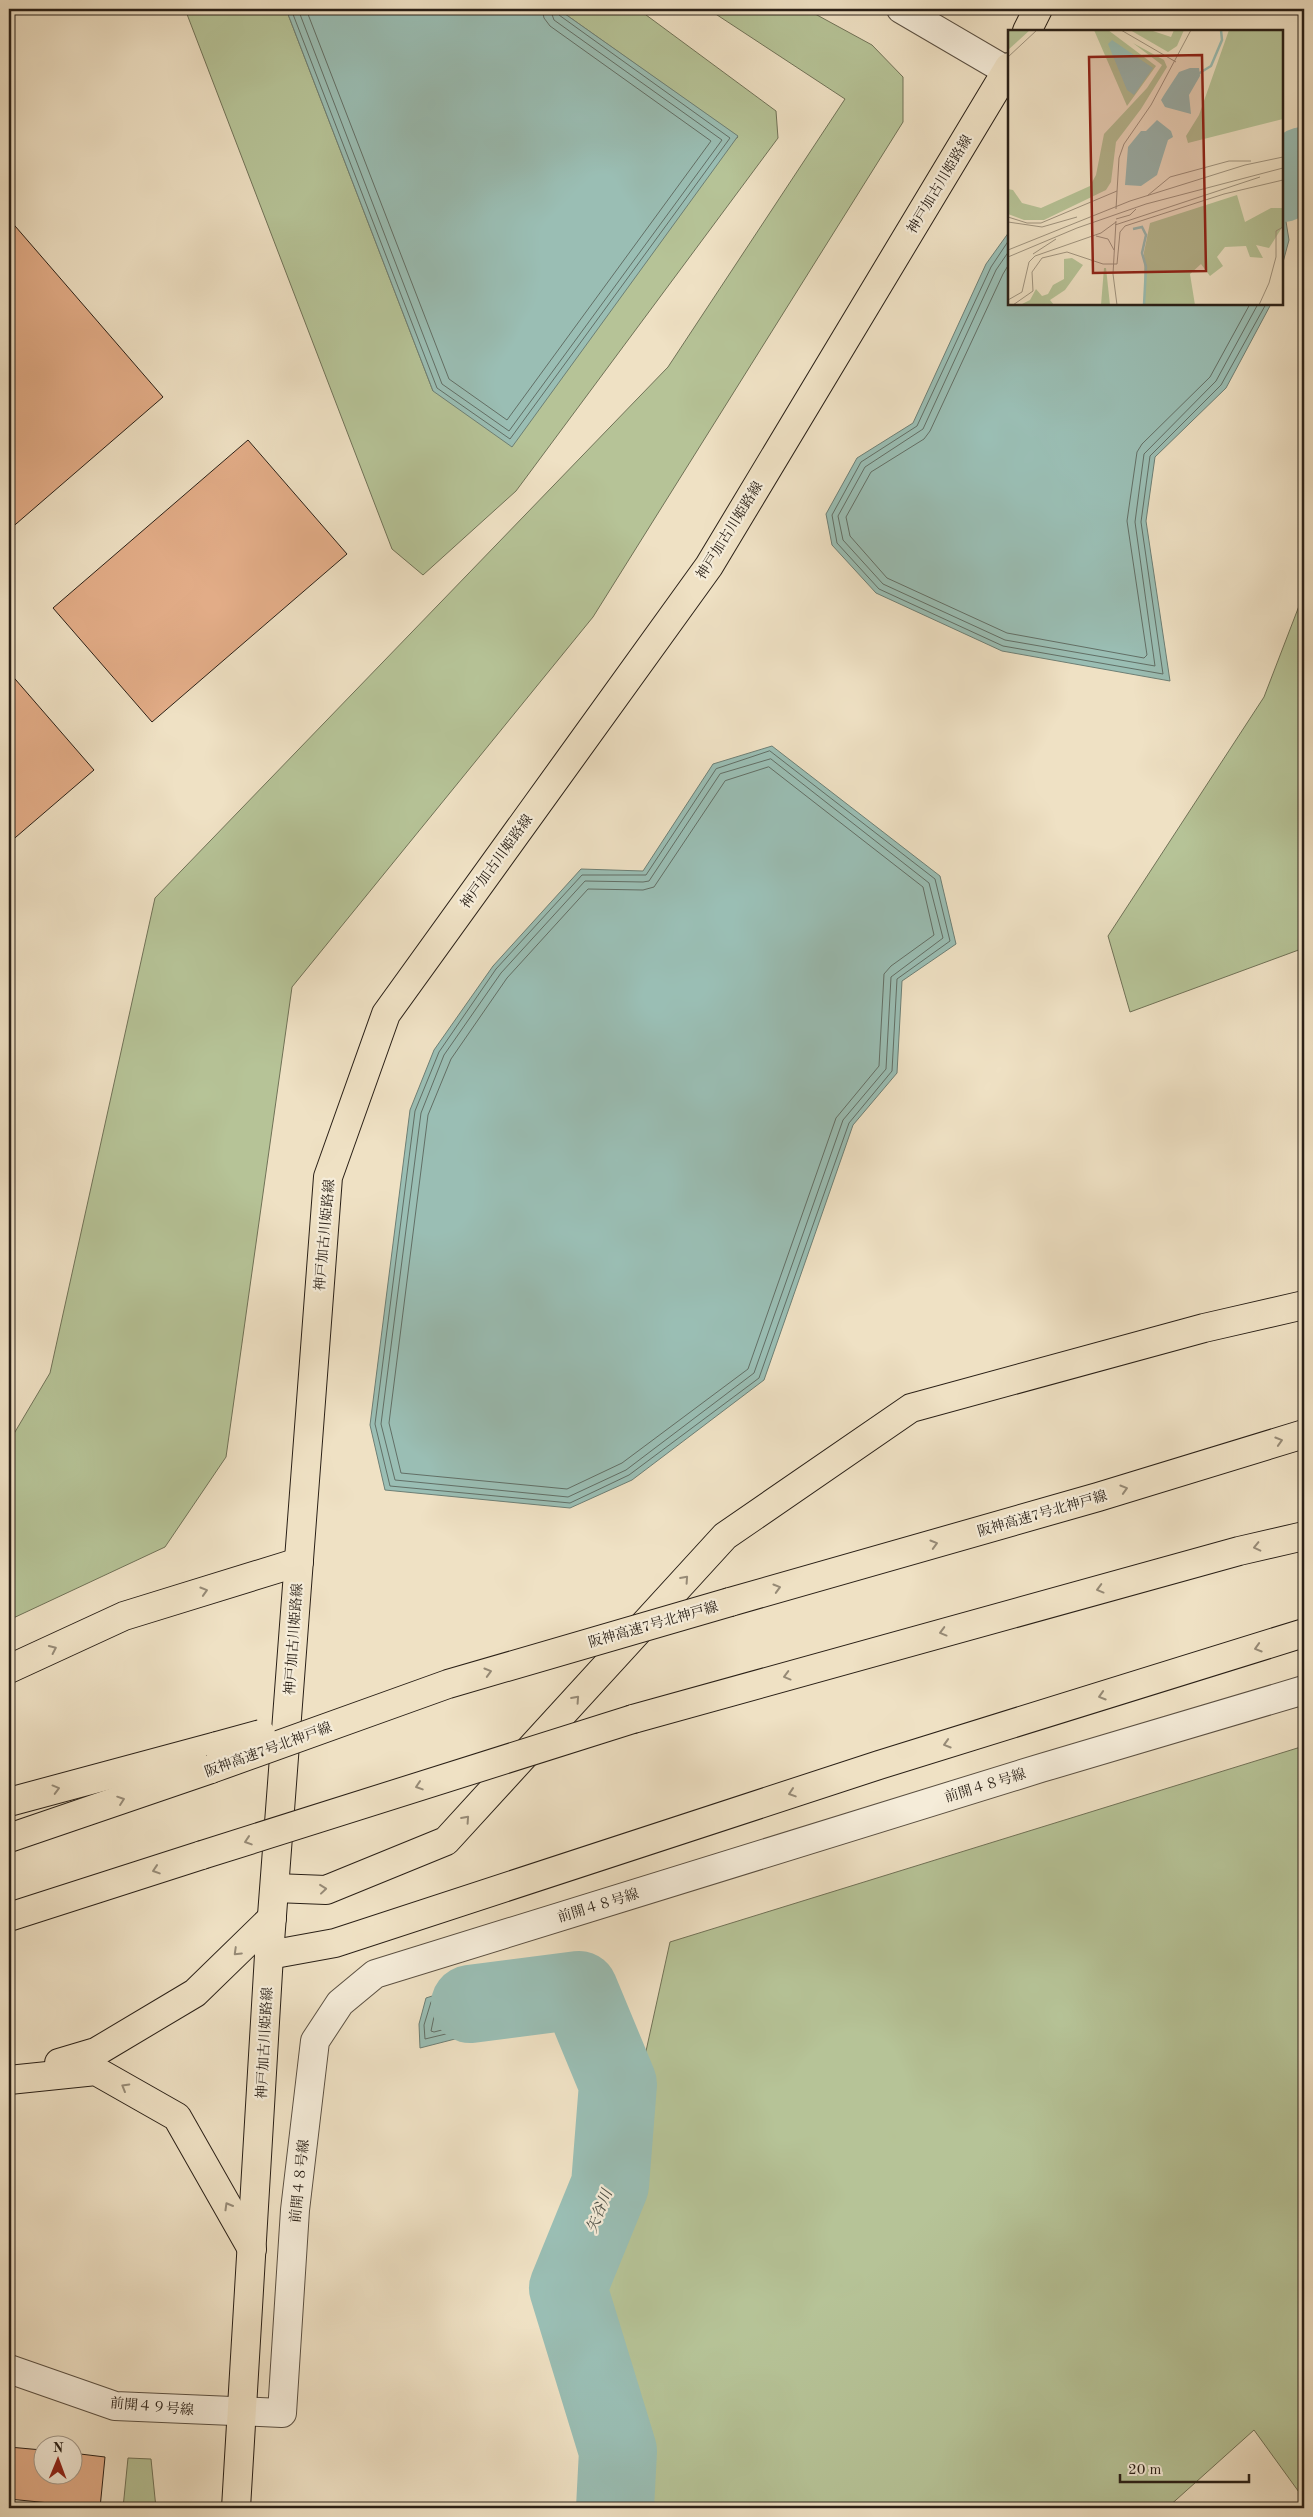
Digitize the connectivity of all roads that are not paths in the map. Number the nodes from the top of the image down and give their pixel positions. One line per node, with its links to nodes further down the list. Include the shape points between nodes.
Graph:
1 (901, 9): 4 (street)
2 (1038, 9): 3 (main road)
3 (1028, 30)
4 (1008, 69): 8 (main road, 神戸加古川姫路線, via 709,566 386,1014 328,1177)
5 (1304, 1305): 15 (main road, one-way to 5, via 326,1890 446,1841 725,1536 911,1408 1204,1328)
6 (1304, 1434): 12 (main road, 阪神高速7号北神戸線, one-way to 6, bridge, via 448,1684 1089,1500)
7 (1304, 1536): 16 (main road, one-way to 16, bridge, via 1239,1551 633,1718)
8 (299, 1562): 10 (main road, one-way to 8, via 124,1616); 15 (main road, 神戸加古川姫路線)
9 (1304, 1633): 18 (main road, one-way to 18, via 878,1765 335,1943)
10 (9, 1670)
11 (1304, 1690): 22 (street, 前開４８号線, via 1031,1770 375,1974 340,2003 315,2041 295,2210 282,2413)
12 (214, 1758): 13 (main road, one-way to 12); 14 (main road, 阪神高速7号北神戸線, one-way to 12)
13 (9, 1802)
14 (9, 1838)
15 (274, 1888): 17 (main road, 神戸加古川姫路線)
16 (9, 1917)
17 (272, 1918): 18 (main road, 神戸加古川姫路線); 19 (main road, one-way to 19, via 195,1993 96,2052)
18 (269, 1955): 20 (main road, 神戸加古川姫路線)
19 (9, 2080): 20 (main road, one-way to 19, via 177,2116 96,2071)
20 (252, 2249): 22 (main road, 神戸加古川姫路線)
21 (9, 2369): 22 (street, 前開４９号線, via 115,2406)
22 (242, 2412): 23 (main road, 神戸加古川姫路線)
23 (236, 2508)

